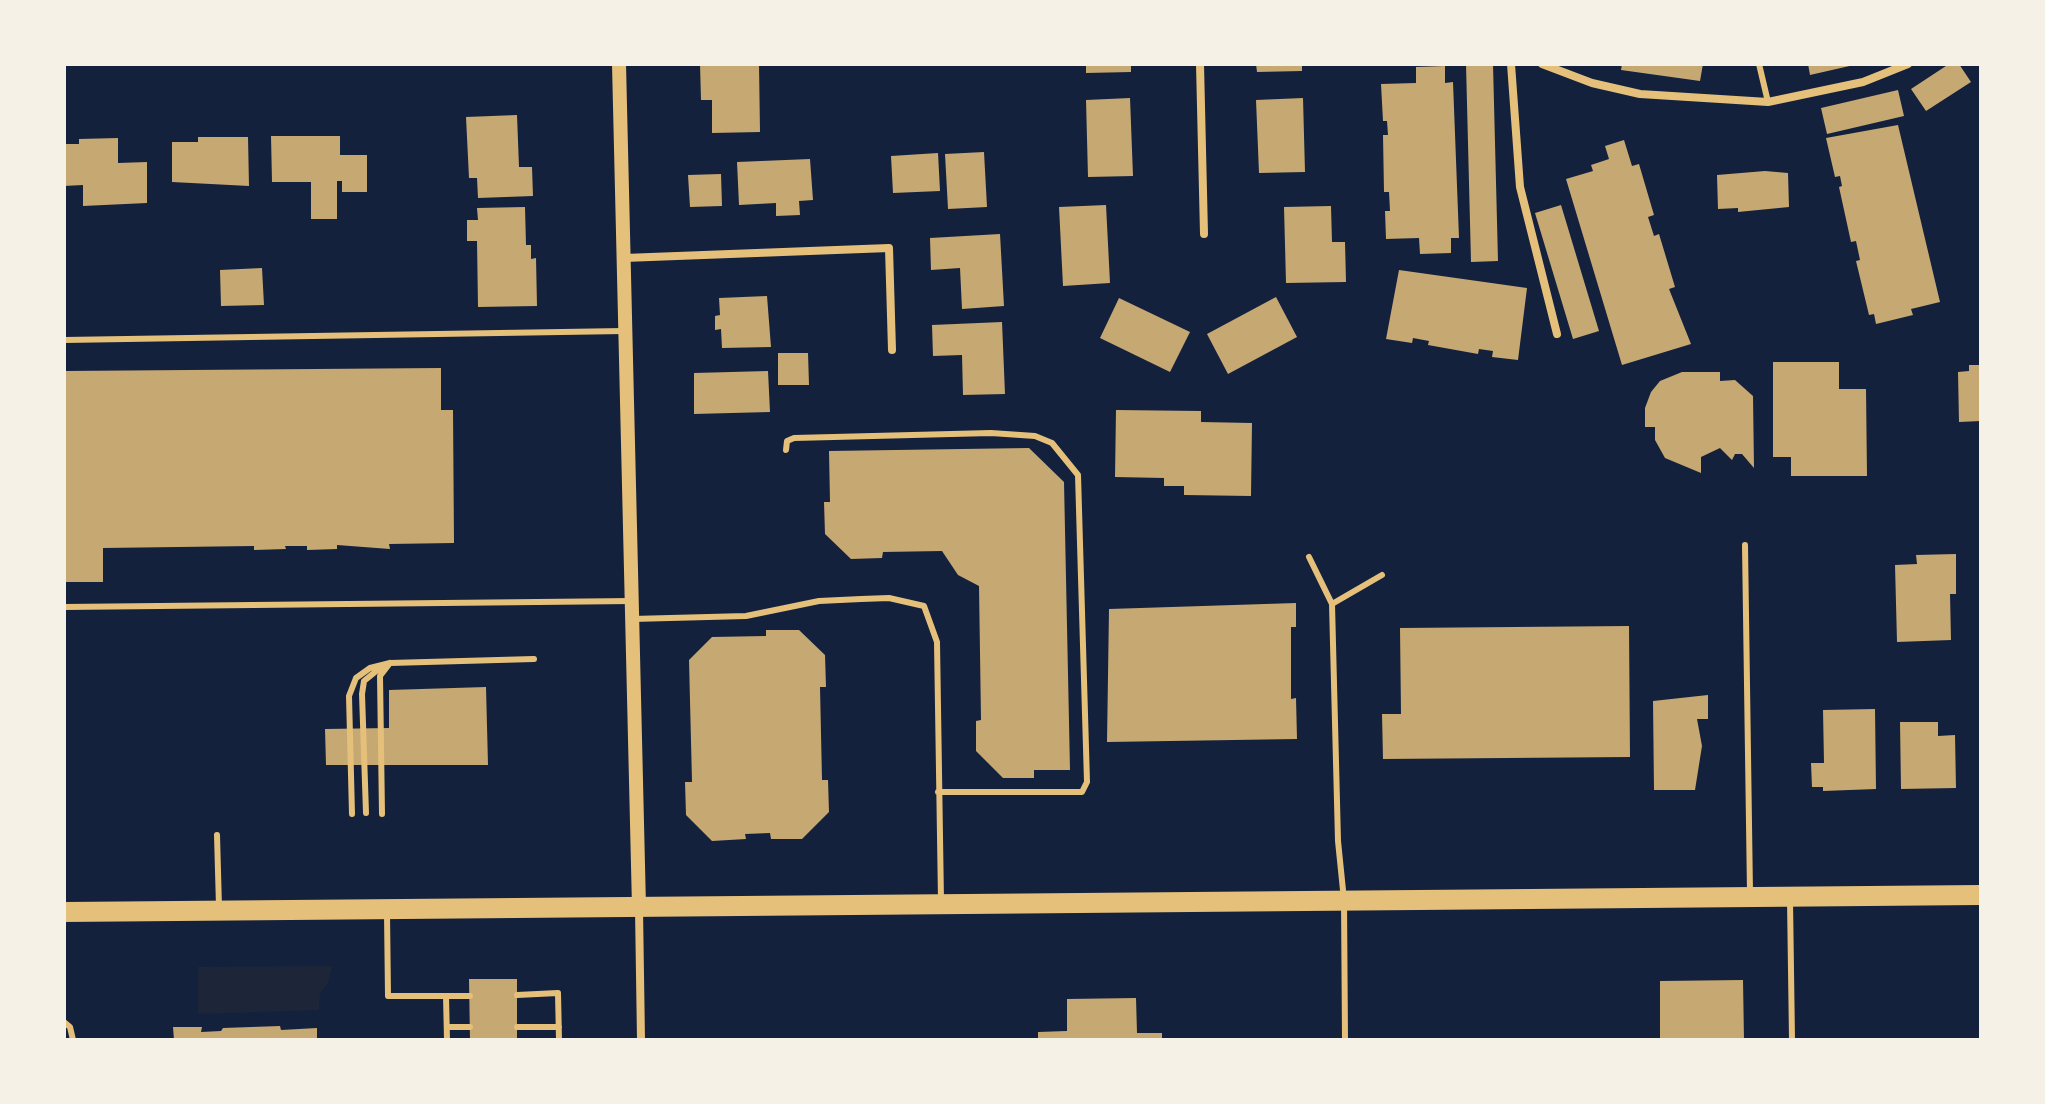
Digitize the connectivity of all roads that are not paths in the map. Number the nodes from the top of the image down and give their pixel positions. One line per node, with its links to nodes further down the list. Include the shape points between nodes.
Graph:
1 (619, 64): 9 (street)
2 (1200, 64): 8 (street)
3 (1511, 64): 11 (street, via 1520,187)
4 (1542, 64): 7 (street, via 1640,94)
5 (1759, 64): 7 (lane)
6 (1908, 64): 7 (street, via 1863,82)
7 (1768, 102)
8 (1204, 234)
9 (624, 258): 10 (street); 13 (street, via 889,248)
10 (626, 331): 12 (lane); 18 (street)
11 (1557, 334)
12 (64, 340)
13 (892, 350)
14 (786, 450): 24 (lane, via 787,441 794,438 1035,436 1052,443 1078,475 1087,782 1082,792)
15 (1745, 545): 30 (lane)
16 (1309, 557): 19 (lane)
17 (1382, 575): 19 (lane)
18 (632, 601): 20 (lane); 21 (street)
19 (1332, 604): 32 (lane)
20 (64, 607)
21 (632, 619): 24 (lane, via 746,616 819,601 861,599 889,598 924,606 937,642); 34 (street)
22 (534, 659): 23 (lane)
23 (390, 663): 25 (lane, via 364,681); 26 (lane, via 356,678 349,696); 27 (lane, via 380,676)
24 (938, 792): 33 (lane)
25 (366, 813)
26 (352, 814)
27 (382, 814)
28 (217, 835): 36 (lane)
29 (1981, 895): 31 (main road)
30 (1750, 896): 31 (main road); 32 (main road)
31 (1790, 896): 51 (lane)
32 (1344, 900): 33 (main road); 50 (lane)
33 (941, 904): 34 (main road)
34 (639, 907): 35 (main road); 49 (street)
35 (387, 910): 36 (main road); 39 (lane, via 388,996)
36 (219, 911): 37 (main road)
37 (64, 912)
38 (517, 995): 45 (lane, via 558,993)
39 (446, 996): 40 (lane); 42 (lane)
40 (470, 996)
41 (64, 1022): 46 (lane)
42 (447, 1027): 43 (lane); 47 (lane)
43 (470, 1027)
44 (517, 1027): 45 (lane)
45 (559, 1027): 48 (lane)
46 (73, 1040)
47 (447, 1040)
48 (559, 1040)
49 (641, 1040)
50 (1345, 1040)
51 (1792, 1040)

